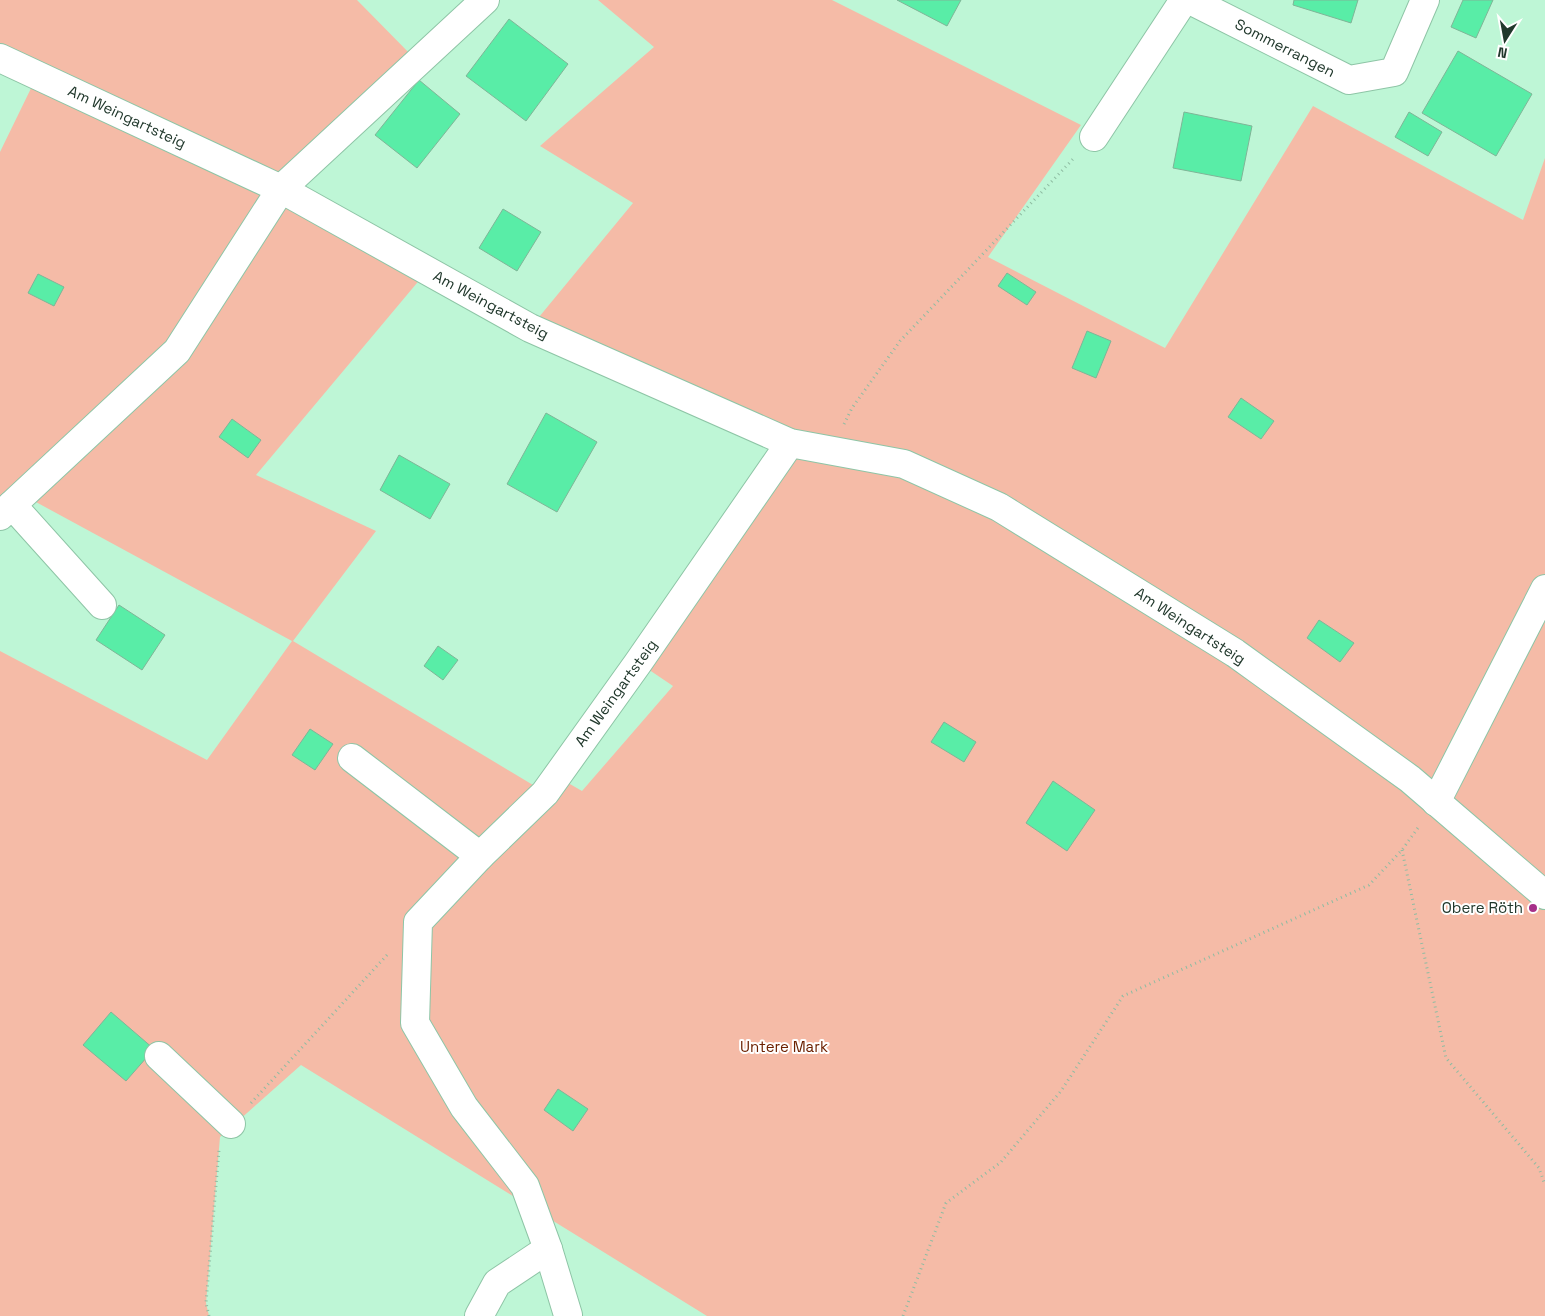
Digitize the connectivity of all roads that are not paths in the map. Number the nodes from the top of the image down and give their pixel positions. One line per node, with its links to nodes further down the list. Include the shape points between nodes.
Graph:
1 (485, 0): 7 (street)
2 (1184, 0): 6 (street)
3 (1190, 0): 4 (street, Sommerrangen, via 1349,80 1394,72)
4 (1425, 0)
5 (0, 58): 7 (street, Am Weingartsteig)
6 (1094, 137)
7 (281, 189): 8 (street, Am Weingartsteig, via 530,328); 9 (street, via 177,351)
8 (790, 443): 13 (street, Am Weingartsteig, via 904,464 1000,507 1235,653); 14 (street, Am Weingartsteig, via 545,793)
9 (6, 510): 11 (street)
10 (1545, 589): 13 (street)
11 (102, 605)
12 (352, 758): 14 (street)
13 (1436, 802): 15 (street, Am Weingartsteig)
14 (480, 856): 18 (street, Am Weingartsteig, via 418,922 415,1023 464,1107 525,1186)
15 (1545, 895)
16 (159, 1056): 17 (street)
17 (231, 1124)
18 (548, 1249): 19 (street); 20 (street, via 497,1283)
19 (568, 1315)
20 (479, 1316)

